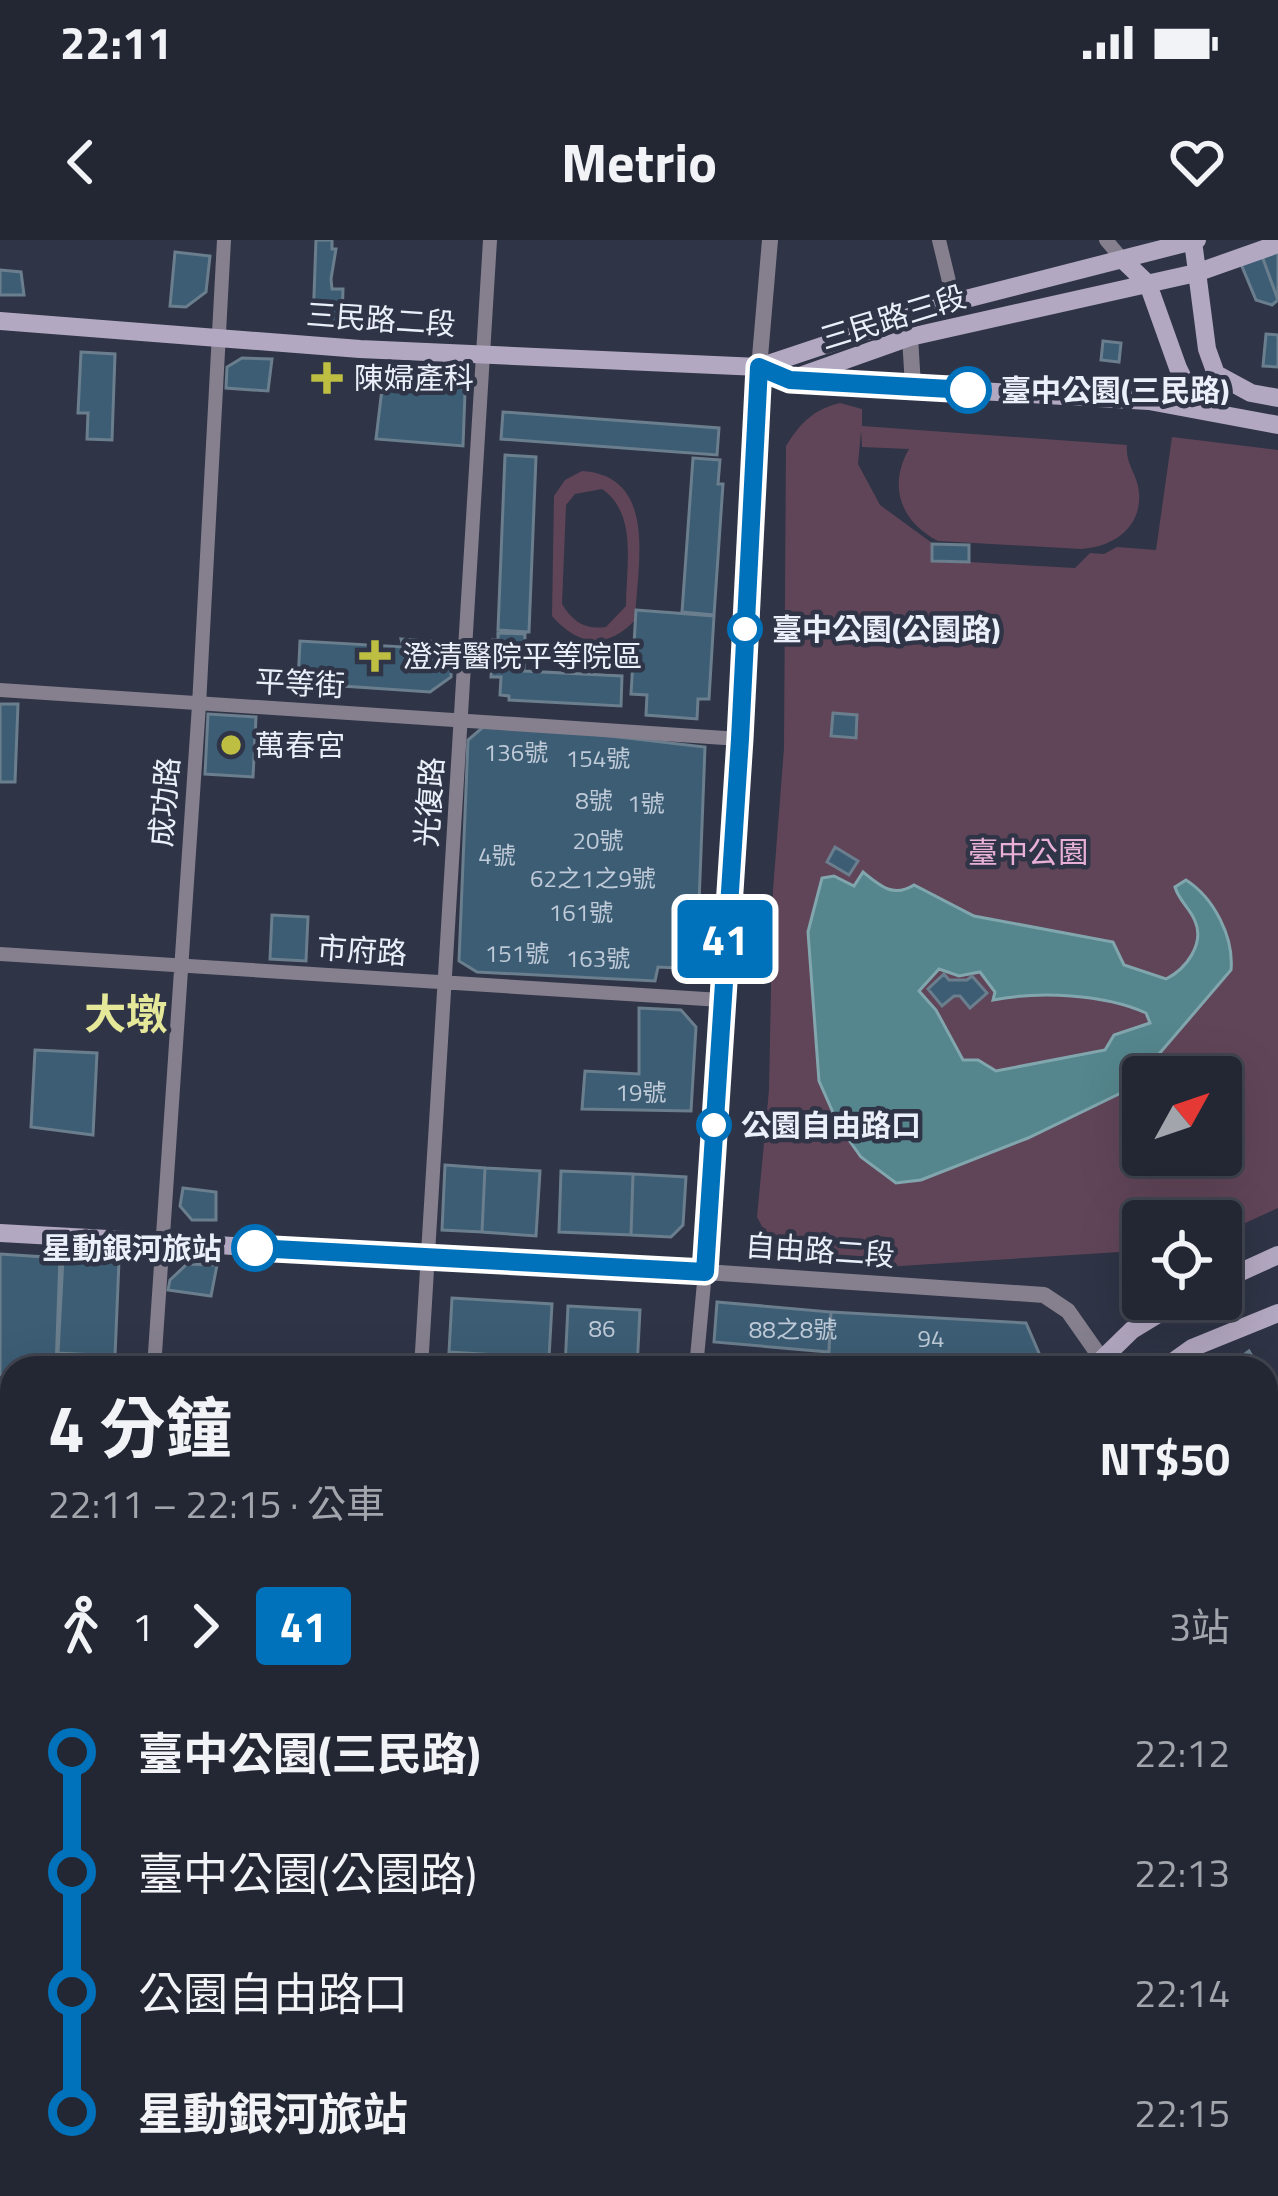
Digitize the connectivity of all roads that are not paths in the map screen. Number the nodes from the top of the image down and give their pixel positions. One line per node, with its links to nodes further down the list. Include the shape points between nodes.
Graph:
1 (224, 240): 14 (street, 成功路)
2 (490, 240): 15 (street, 光復路)
3 (770, 240): 16 (street)
4 (939, 240): 11 (street)
5 (1106, 240): 8 (street)
6 (1194, 240): 8 (main road, 三民路三段); 9 (main road)
7 (1278, 244): 9 (main road, 三民路三段)
8 (1123, 260): 10 (main road); 11 (main road, 三民路三段)
9 (1196, 273): 10 (main road, 三民路三段); 19 (main road, via 1216,374)
10 (1148, 284): 13 (main road, 三民路三段); 20 (main road)
11 (954, 302): 16 (main road, 三民路三段)
12 (0, 321): 14 (main road, 三民路二段)
13 (910, 337): 17 (main road, 三民路三段); 18 (street)
14 (220, 338): 15 (main road, 三民路二段); 23 (street, 成功路)
15 (483, 357): 16 (main road, 三民路二段); 24 (street, 光復路)
16 (759, 367): 17 (main road, 三民路三段); 25 (street)
17 (790, 380): 18 (main road)
18 (913, 386): 20 (main road)
19 (1278, 398)
20 (1198, 409): 21 (main road)
21 (1278, 425)
22 (0, 690): 23 (street, 平等街)
23 (199, 705): 24 (street, 平等街); 27 (street, 成功路)
24 (461, 718): 25 (street, 平等街); 28 (street, 光復路)
25 (740, 739): 29 (street)
26 (0, 954): 27 (street, 市府路)
27 (180, 966): 28 (street, 市府路); 31 (street, 成功路)
28 (445, 982): 29 (street, 市府路); 33 (street, 光復路)
29 (721, 1000): 35 (street)
30 (0, 1233): 31 (main road, 自由路二段)
31 (163, 1243): 33 (main road, 自由路二段); 38 (street, 成功路)
32 (1278, 1255): 34 (main road)
33 (428, 1257): 35 (main road, 自由路二段); 39 (street, 光復路)
34 (1242, 1271)
35 (705, 1272): 40 (street); 41 (street, 自由路二段, via 1044,1295 1068,1311)
36 (1278, 1313): 43 (main road)
37 (1148, 1320): 42 (main road)
38 (155, 1356)
39 (422, 1356)
40 (697, 1356)
41 (1096, 1356)
42 (1109, 1356)
43 (1181, 1356)

